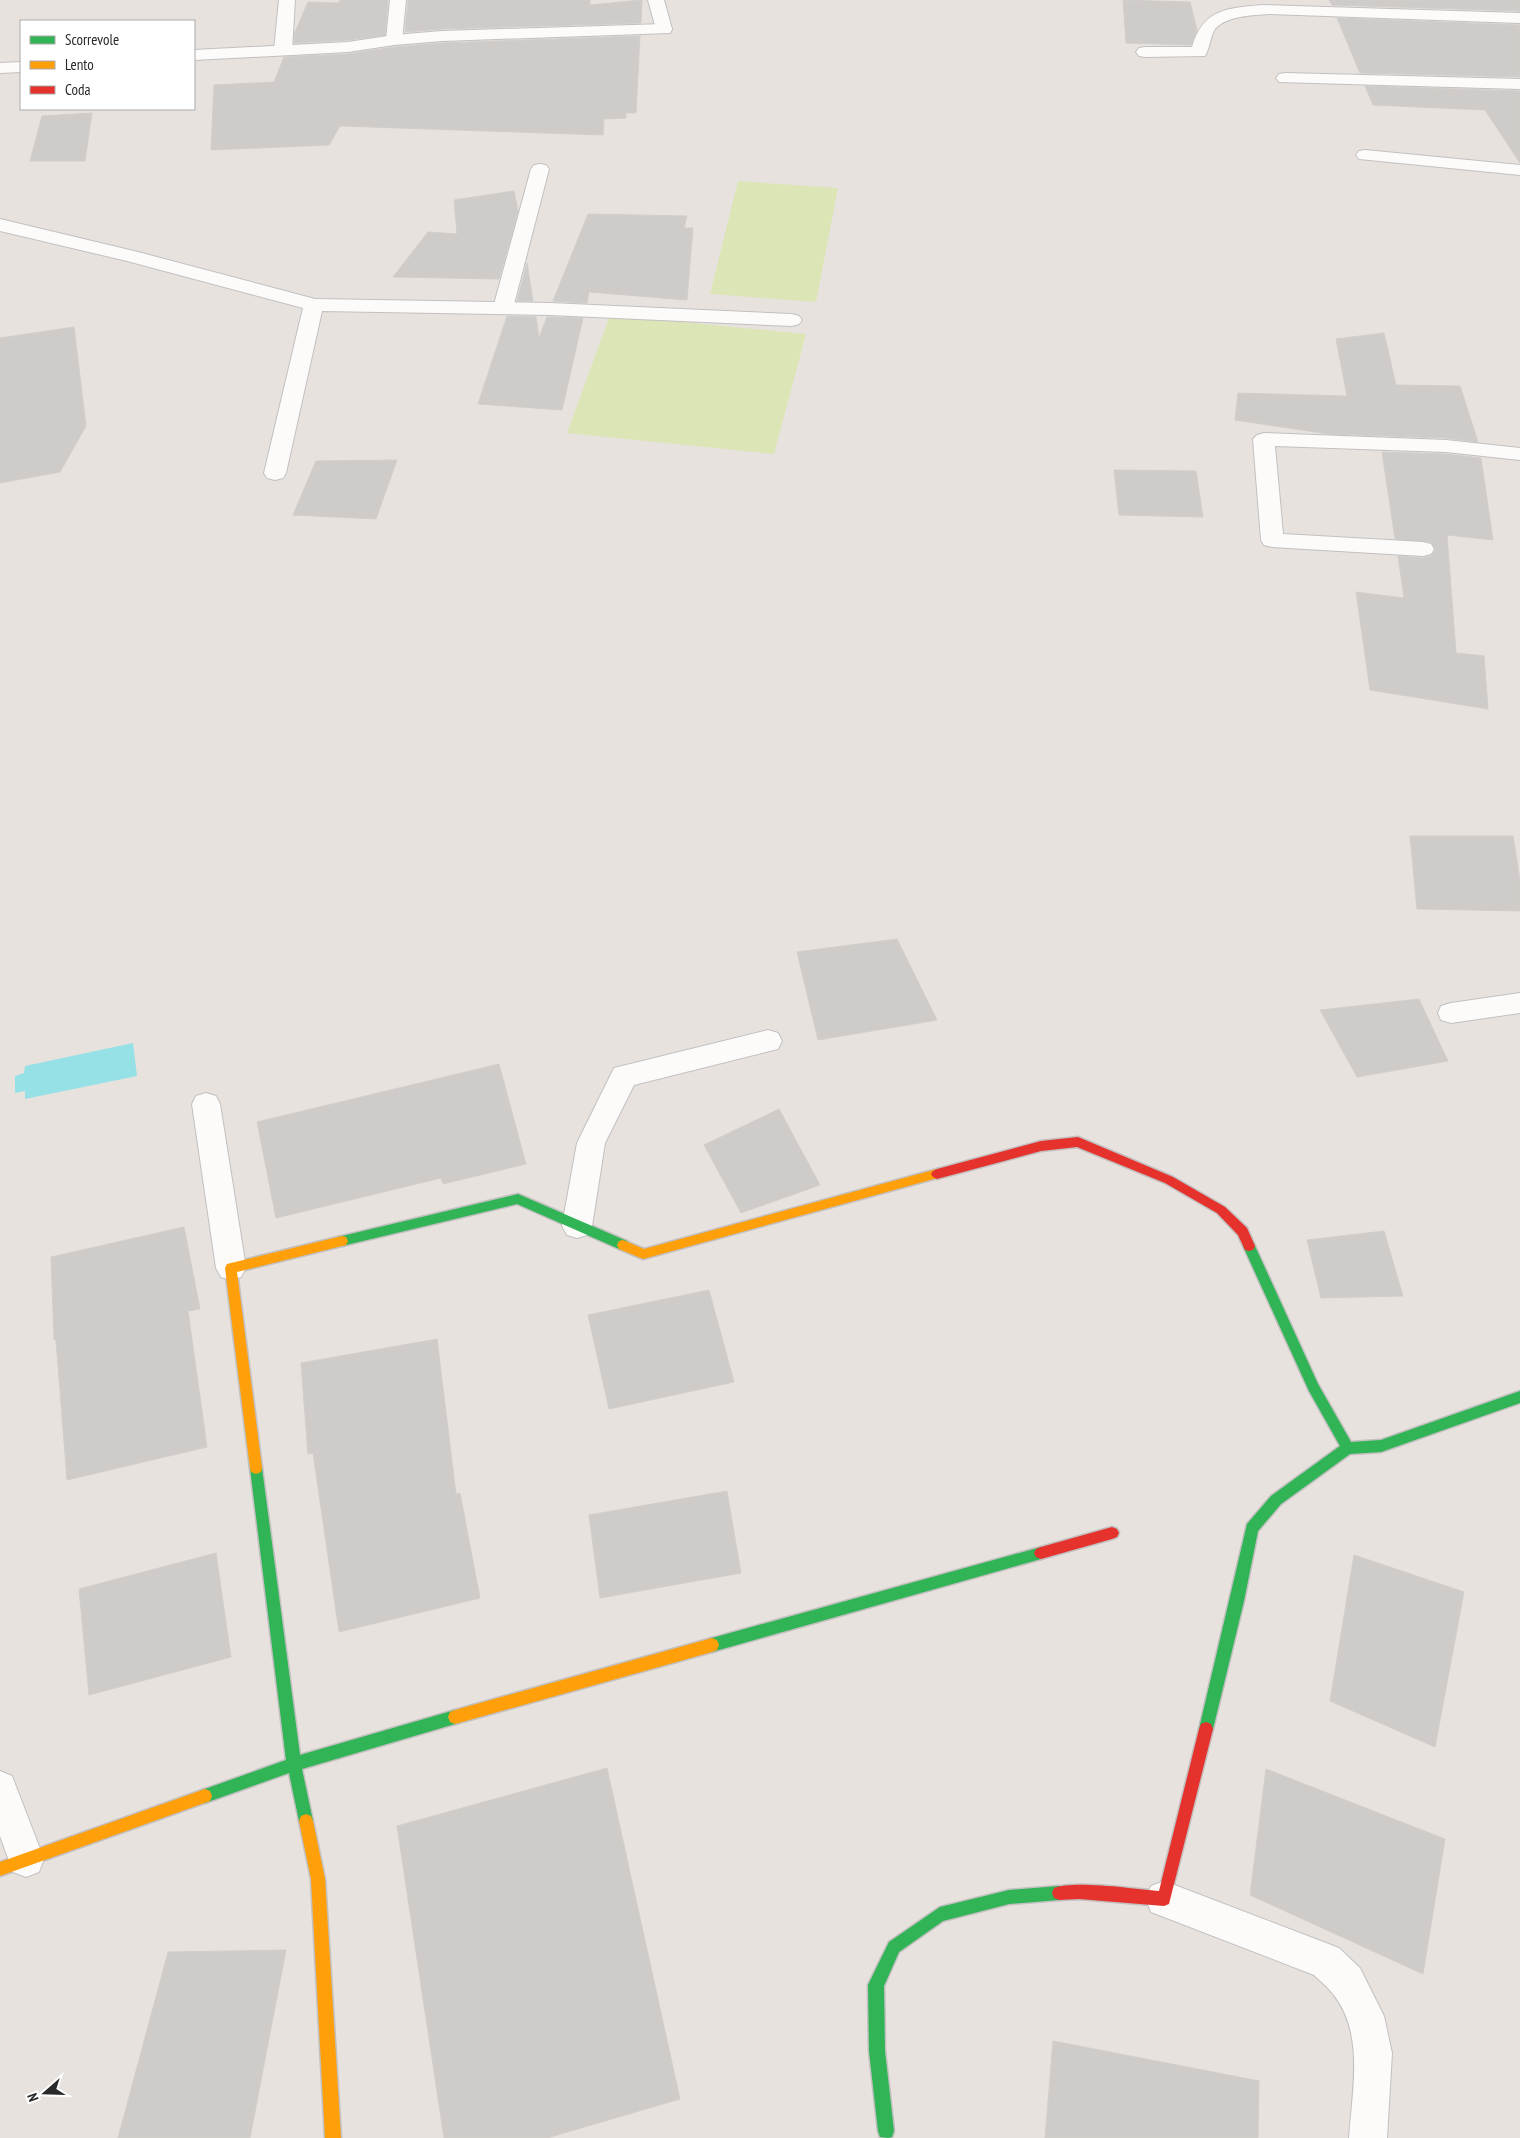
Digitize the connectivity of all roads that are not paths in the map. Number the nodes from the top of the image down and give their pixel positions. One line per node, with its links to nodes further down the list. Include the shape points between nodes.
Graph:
1 (287, 0): 6 (street)
2 (398, 0): 5 (street)
3 (656, 0): 5 (street, via 664,28)
4 (1520, 18): 7 (street, via 1254,10 1209,26 1199,52)
5 (394, 40): 6 (street, via 348,47)
6 (283, 50): 8 (street)
7 (1145, 52)
8 (195, 56)
9 (20, 67): 10 (street)
10 (0, 68)
11 (1285, 78): 12 (street)
12 (1520, 84)
13 (1365, 155): 15 (street)
14 (540, 169): 18 (street)
15 (1520, 170)
16 (0, 224): 17 (street)
17 (314, 305): 18 (street); 21 (street)
18 (502, 308): 19 (street)
19 (792, 320)
20 (1520, 454): 22 (street, via 1446,446 1264,439 1272,540)
21 (275, 473)
22 (1423, 549)
23 (1520, 1003): 24 (street)
24 (1451, 1013)
25 (768, 1041): 27 (street, via 624,1076 591,1143)
26 (206, 1104): 28 (street)
27 (577, 1226): 28 (street, via 518,1199); 30 (street, via 642,1254 1041,1146 1078,1142 1170,1180 1221,1210 1243,1232 1313,1387)
28 (231, 1268): 32 (street)
29 (1520, 1397): 30 (street, via 1381,1446)
30 (1348, 1448): 35 (street, via 1276,1500 1252,1528)
31 (1112, 1533): 32 (street)
32 (294, 1764): 34 (street); 37 (street, via 318,1879)
33 (0, 1788): 34 (street)
34 (13, 1864)
35 (1164, 1899): 36 (street, via 1079,1892 1009,1897 940,1914 894,1947 876,1985 877,2051); 38 (street, via 1326,1961 1347,1981 1365,2016 1372,2053)
36 (886, 2131)
37 (333, 2138)
38 (1368, 2138)

